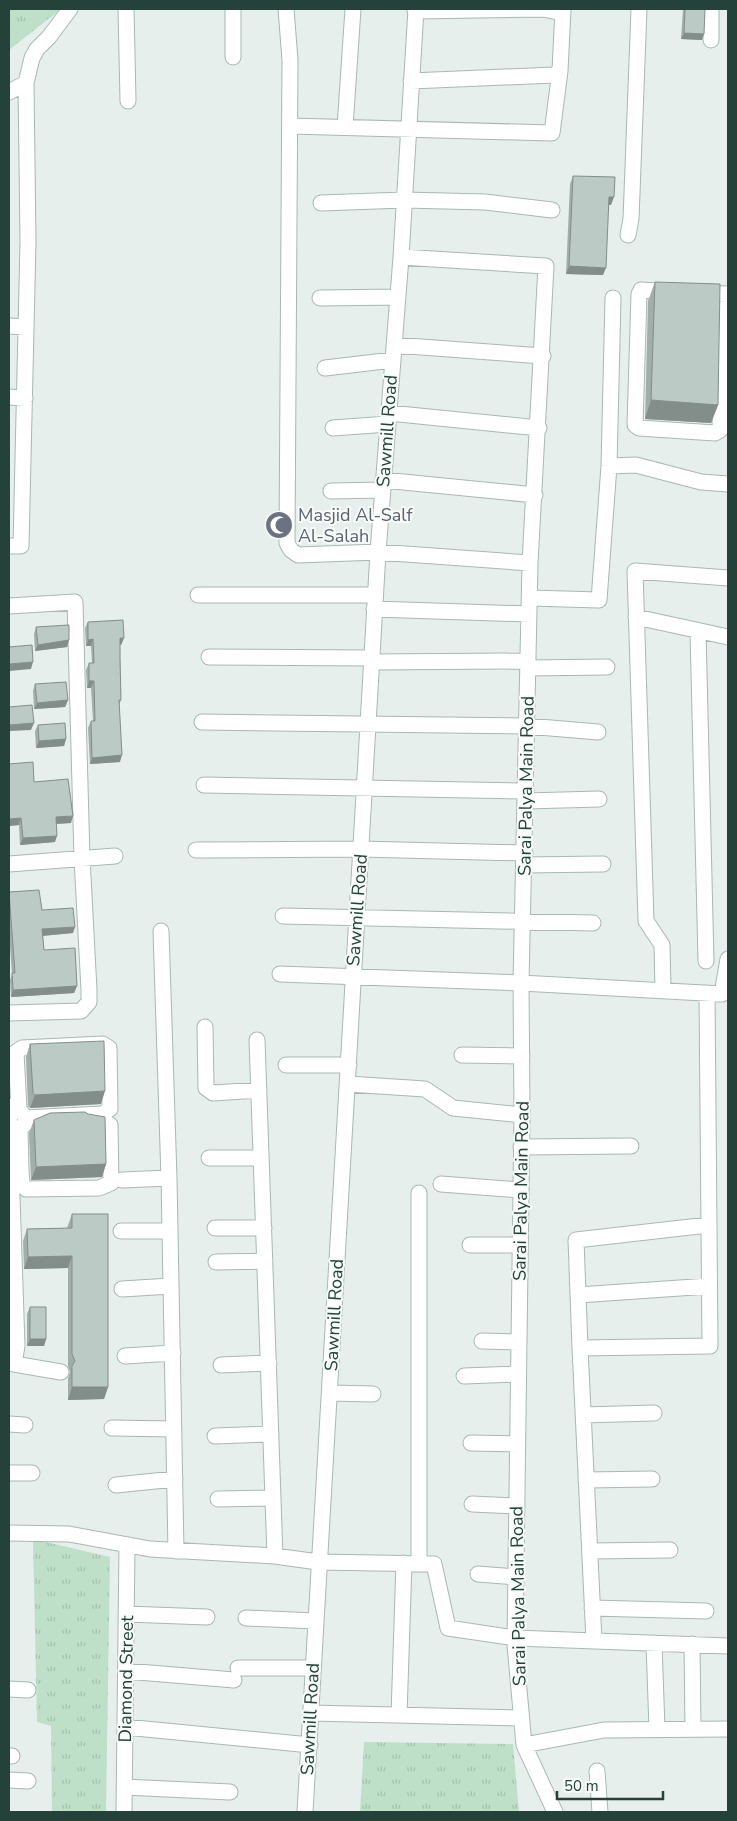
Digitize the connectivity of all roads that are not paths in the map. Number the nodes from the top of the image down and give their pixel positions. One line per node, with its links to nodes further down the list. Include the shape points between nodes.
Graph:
1 (70, 9): 14 (street, via 37,48)
2 (126, 9): 16 (street)
3 (233, 9): 11 (street)
4 (286, 9): 17 (street)
5 (353, 9): 18 (street)
6 (639, 9): 23 (street)
7 (712, 9): 10 (street)
8 (416, 10): 9 (street); 13 (street, Sawmill Road)
9 (563, 11): 12 (street)
10 (711, 40)
11 (233, 56)
12 (560, 71): 13 (street, via 547,76); 19 (street, via 552,133)
13 (411, 81): 19 (street, Sawmill Road)
14 (26, 83): 15 (street); 30 (street)
15 (9, 92)
16 (128, 101)
17 (290, 126): 18 (street); 47 (street, via 288,543 298,555)
18 (345, 127): 19 (street)
19 (408, 129): 20 (street, Sawmill Road)
20 (404, 200): 21 (street); 22 (street, via 485,202); 24 (street, Sawmill Road)
21 (321, 203)
22 (552, 210)
23 (628, 236)
24 (401, 257): 26 (street, Sawmill Road); 32 (street, Sarai Palya Main Road, via 546,266)
25 (726, 294): 25 (street, via 640,291 636,425 639,428 715,433 720,430)
26 (398, 296): 27 (street); 31 (street, Sawmill Road)
27 (320, 298)
28 (613, 298): 40 (street)
29 (9, 326): 30 (street)
30 (26, 327): 36 (street)
31 (394, 345): 32 (street); 33 (street, Sawmill Road)
32 (543, 356): 39 (street, Sarai Palya Main Road)
33 (393, 360): 34 (street); 37 (street, Sawmill Road)
34 (325, 368)
35 (9, 397): 36 (street)
36 (25, 398): 41 (street)
37 (388, 418): 38 (street); 39 (street); 43 (street, Sawmill Road)
38 (333, 428)
39 (539, 428): 45 (street, Sarai Palya Main Road)
40 (609, 466): 42 (street, via 636,465 701,482); 51 (street, via 599,600)
41 (16, 467): 46 (street, via 21,546)
42 (728, 484)
43 (383, 485): 44 (street); 45 (street); 47 (street, Sawmill Road)
44 (331, 491)
45 (534, 495): 48 (street, Sarai Palya Main Road)
46 (9, 546)
47 (378, 552): 48 (street); 52 (street, Sawmill Road)
48 (530, 563): 51 (street, Sarai Palya Main Road)
49 (728, 578): 55 (street, via 635,570)
50 (198, 595): 52 (street)
51 (530, 598): 54 (street, Sarai Palya Main Road)
52 (375, 602): 54 (street); 59 (street, Sawmill Road)
53 (9, 606): 73 (street, via 75,602)
54 (529, 614): 60 (street, Sarai Palya Main Road)
55 (636, 617): 56 (street); 87 (street, via 646,922 662,945)
56 (698, 631): 57 (street); 83 (street)
57 (728, 637)
58 (208, 657): 59 (street)
59 (372, 660): 60 (street); 63 (street, Sawmill Road)
60 (528, 664): 61 (street); 64 (street, Sarai Palya Main Road)
61 (607, 667)
62 (202, 722): 63 (street)
63 (368, 723): 64 (street); 67 (street, Sawmill Road)
64 (527, 726): 65 (street); 68 (street, Sarai Palya Main Road)
65 (598, 732)
66 (204, 786): 67 (street)
67 (364, 787): 68 (street); 70 (street, Sawmill Road)
68 (526, 796): 69 (street); 74 (street, Sarai Palya Main Road)
69 (598, 799)
70 (361, 849): 71 (street); 74 (street); 78 (street, Sawmill Road)
71 (196, 850)
72 (115, 856): 73 (street)
73 (82, 858): 75 (street); 89 (street, via 89,1002 81,1010)
74 (525, 859): 76 (street); 79 (street, Sarai Palya Main Road)
75 (9, 864)
76 (603, 864)
77 (283, 916): 78 (street)
78 (357, 917): 79 (street); 85 (street, Sawmill Road)
79 (523, 920): 80 (street); 86 (street, Sarai Palya Main Road)
80 (594, 923)
81 (161, 931): 107 (street)
82 (728, 959): 88 (street, via 722,994)
83 (706, 961)
84 (280, 974): 85 (street)
85 (352, 977): 86 (street); 95 (street, Sawmill Road)
86 (521, 982): 87 (street); 93 (street, Sarai Palya Main Road)
87 (663, 990): 88 (street)
88 (707, 993): 112 (street)
89 (9, 1013)
90 (205, 1027): 98 (street, via 206,1088 212,1093)
91 (257, 1040): 98 (street)
92 (462, 1055): 93 (street)
93 (522, 1056): 101 (street, Sarai Palya Main Road)
94 (13, 1062): 94 (street, via 16,1052 22,1048 103,1044 109,1048 110,1108 102,1114 26,1118 18,1109)
95 (349, 1065): 96 (street); 97 (street, Sawmill Road)
96 (286, 1066)
97 (348, 1084): 101 (street, via 425,1089 453,1108); 136 (street, Sawmill Road)
98 (259, 1090): 105 (street)
99 (9, 1106): 100 (street)
100 (9, 1110): 106 (street)
101 (522, 1115): 103 (street, Sarai Palya Main Road)
102 (631, 1146): 103 (street)
103 (521, 1147): 110 (street, Sarai Palya Main Road)
104 (209, 1158): 105 (street)
105 (261, 1158): 114 (street)
106 (16, 1170): 106 (street, via 20,1128 28,1122 100,1119 110,1124 111,1183 99,1188 26,1190); 131 (street, via 17,1346)
107 (169, 1178): 108 (street); 116 (street)
108 (122, 1180)
109 (441, 1184): 110 (street)
110 (520, 1190): 118 (street, Sarai Palya Main Road)
111 (419, 1192): 165 (street)
112 (708, 1225): 122 (street); 124 (street, via 576,1240)
113 (215, 1228): 114 (street)
114 (264, 1228): 119 (street)
115 (121, 1231): 116 (street)
116 (170, 1231): 121 (street)
117 (470, 1245): 118 (street)
118 (520, 1245): 126 (street, Sarai Palya Main Road)
119 (265, 1261): 120 (street); 130 (street)
120 (216, 1262)
121 (171, 1286): 123 (street); 128 (street)
122 (709, 1286): 124 (street); 127 (street, via 710,1346)
123 (122, 1289)
124 (578, 1295): 127 (street)
125 (482, 1341): 126 (street)
126 (519, 1342): 134 (street, Sarai Palya Main Road)
127 (580, 1348): 139 (street)
128 (173, 1353): 129 (street); 143 (street)
129 (125, 1356)
130 (268, 1363): 132 (street); 144 (street)
131 (11, 1364): 133 (street)
132 (221, 1365)
133 (61, 1372)
134 (518, 1374): 135 (street); 147 (street, Sarai Palya Main Road)
135 (464, 1376)
136 (330, 1393): 137 (street); 164 (street, Sawmill Road)
137 (373, 1394)
138 (654, 1413): 139 (street)
139 (583, 1415): 152 (street)
140 (9, 1424): 141 (street)
141 (25, 1425)
142 (112, 1428): 143 (street)
143 (174, 1429): 151 (street)
144 (271, 1434): 145 (street); 154 (street)
145 (215, 1436)
146 (471, 1443): 147 (street)
147 (518, 1444): 157 (street, Sarai Palya Main Road)
148 (9, 1473): 149 (street)
149 (32, 1473)
150 (652, 1479): 152 (street)
151 (175, 1480): 153 (street); 161 (street)
152 (586, 1480): 162 (street)
153 (116, 1485)
154 (273, 1498): 155 (street); 163 (street)
155 (218, 1499)
156 (472, 1504): 157 (street)
157 (517, 1506): 167 (street, Sarai Palya Main Road)
158 (9, 1533): 159 (street, via 69,1534)
159 (127, 1545): 161 (street); 170 (street, Diamond Street)
160 (670, 1550): 162 (street)
161 (176, 1551): 163 (street)
162 (590, 1551): 168 (street)
163 (275, 1556): 164 (street)
164 (318, 1562): 165 (street); 173 (street, Sawmill Road)
165 (411, 1563): 174 (street, via 434,1564 448,1628); 184 (street)
166 (478, 1574): 167 (street)
167 (516, 1577): 174 (street, Sarai Palya Main Road)
168 (592, 1608): 169 (street); 175 (street)
169 (706, 1611)
170 (126, 1614): 171 (street); 180 (street, Diamond Street)
171 (207, 1617)
172 (246, 1618): 173 (street)
173 (315, 1621): 179 (street, Sawmill Road)
174 (515, 1638): 175 (street); 185 (street, Sarai Palya Main Road)
175 (594, 1641): 176 (street)
176 (654, 1643): 177 (street); 187 (street)
177 (692, 1644): 178 (street); 188 (street)
178 (728, 1646)
179 (313, 1668): 180 (street, via 236,1674); 183 (street, Sawmill Road)
180 (126, 1671): 186 (street, Diamond Street)
181 (9, 1689): 182 (street)
182 (28, 1690)
183 (312, 1713): 184 (street); 190 (street, Sawmill Road)
184 (399, 1715): 185 (street)
185 (522, 1718): 191 (street, Sarai Palya Main Road)
186 (125, 1727): 190 (street); 195 (street, Diamond Street)
187 (657, 1729): 188 (street); 191 (street, via 604,1730)
188 (693, 1729): 189 (street)
189 (728, 1729)
190 (310, 1745): 198 (street, Sawmill Road)
191 (524, 1745): 199 (street, Sarai Palya Main Road)
192 (597, 1771): 200 (street)
193 (9, 1780): 194 (street)
194 (28, 1781)
195 (124, 1787): 196 (street); 197 (street, Diamond Street)
196 (230, 1792)
197 (124, 1812)
198 (305, 1812)
199 (555, 1812)
200 (600, 1812)

